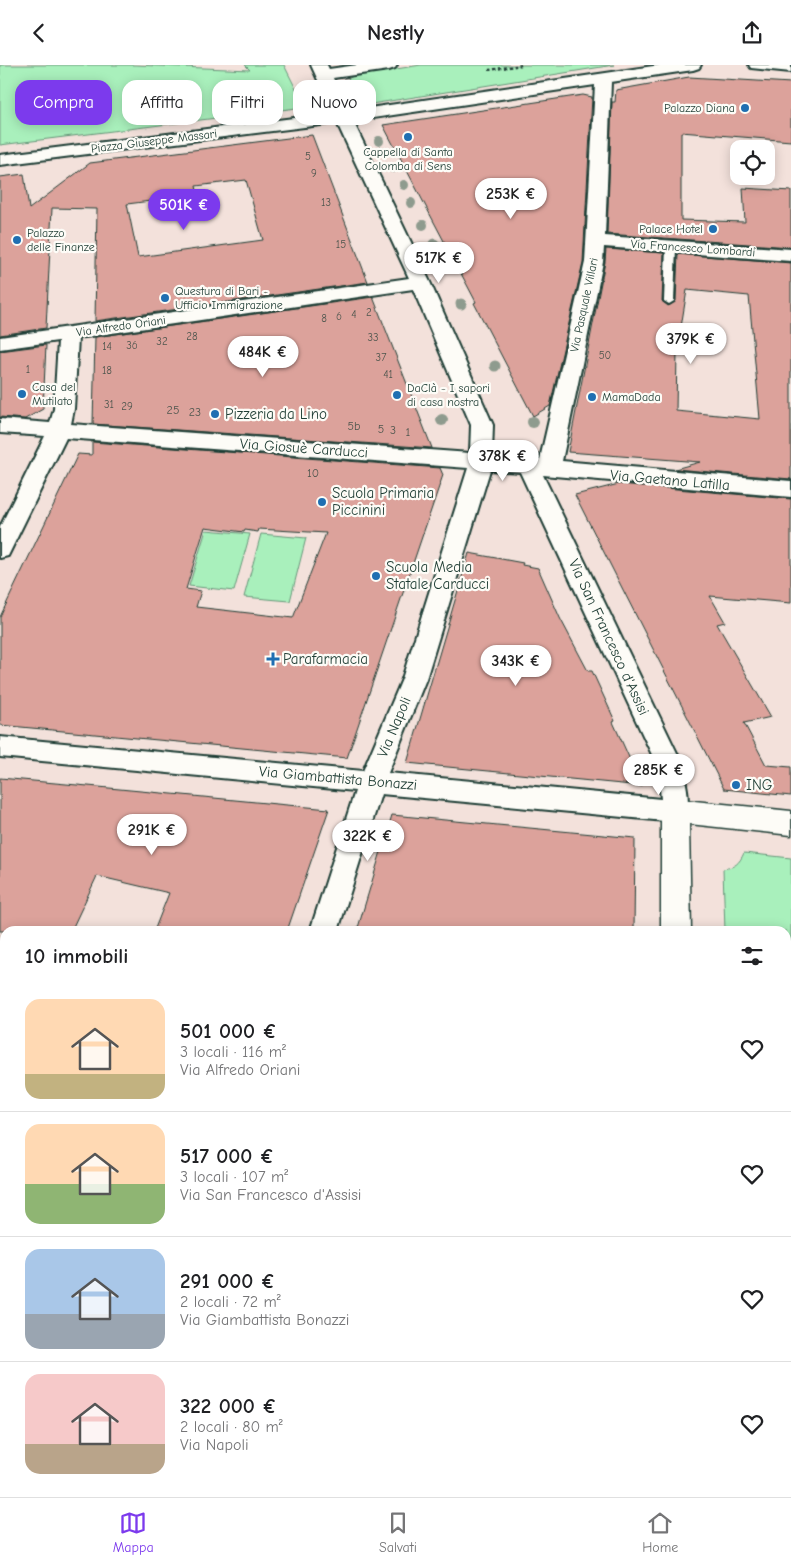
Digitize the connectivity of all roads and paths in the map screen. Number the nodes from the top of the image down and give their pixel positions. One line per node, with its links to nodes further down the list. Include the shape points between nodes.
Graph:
1 (389, 65): 5 (street)
2 (693, 65): 6 (street, Piazza Giuseppe Massari)
3 (757, 65): 4 (street)
4 (791, 67)
5 (322, 70)
6 (603, 79): 7 (street, Piazza Giuseppe Massari); 11 (street, Via Pasquale Villari)
7 (376, 112)
8 (293, 124): 10 (street, Piazza Giuseppe Massari)
9 (348, 125): 14 (street)
10 (0, 161)
11 (596, 241): 12 (street, Via Francesco Lombardi); 21 (street, Via Pasquale Villari, via 594,262)
12 (671, 247): 13 (street, Via Francesco Lombardi); 15 (lane)
13 (791, 255)
14 (420, 282): 16 (street, Via Alfredo Oriani); 20 (street, via 482,425)
15 (669, 301)
16 (68, 333): 17 (street, Via Alfredo Oriani); 19 (street, via 64,409)
17 (0, 343)
18 (0, 426): 19 (street, Via Giosuè Carducci)
19 (58, 430): 20 (street, Via Giosuè Carducci); 23 (street)
20 (482, 461): 21 (street, Via Giosuè Carducci); 25 (street, Via Napoli, via 414,679)
21 (539, 468): 22 (street, Via Gaetano Latilla); 26 (street, Via San Francesco d'Assisi, via 666,757)
22 (791, 489)
23 (0, 550)
24 (0, 747): 25 (street, Via Giambattista Bonazzi)
25 (372, 781): 26 (street, Via Giambattista Bonazzi); 28 (street, Via Napoli)
26 (675, 811): 27 (street); 29 (street)
27 (791, 823)
28 (326, 926)
29 (676, 926)

